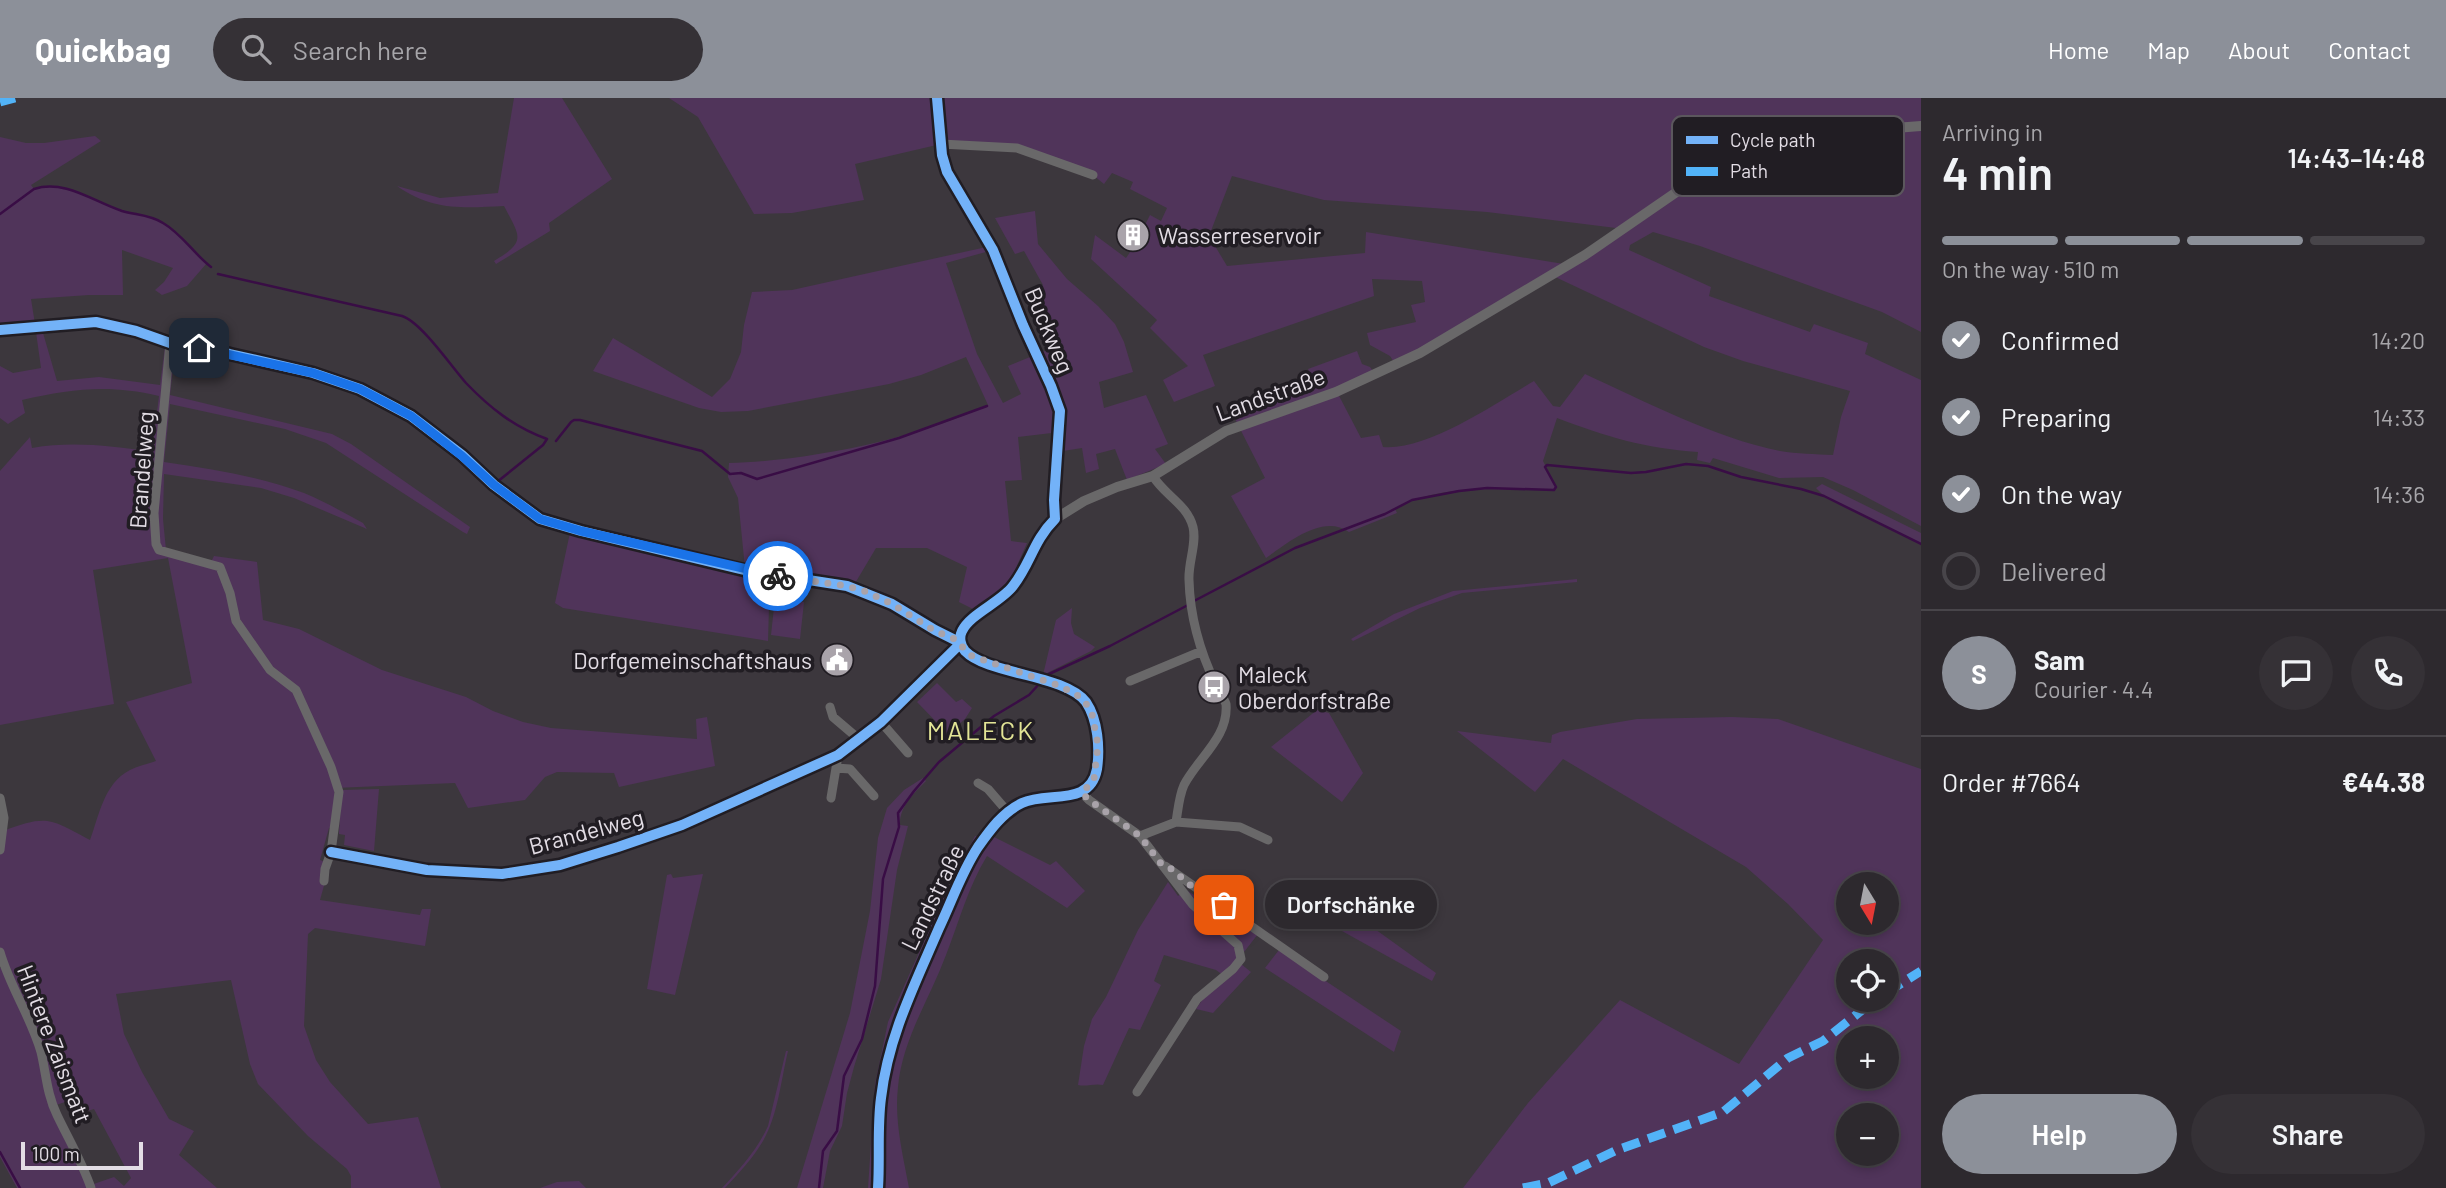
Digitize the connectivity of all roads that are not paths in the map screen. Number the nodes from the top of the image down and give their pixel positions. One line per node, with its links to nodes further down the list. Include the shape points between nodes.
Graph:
1 (937, 98): 2 (street, Buckweg)
2 (941, 144): 3 (street, via 1017,148); 8 (street, Buckweg, via 947,172 993,250 1060,411)
3 (1093, 175)
4 (1672, 195): 7 (street, Landstraße, via 1585,256 1420,353 1336,392 1226,431)
5 (0, 330): 6 (street, via 96,323 129,328)
6 (170, 343): 9 (street, via 313,373 360,389 411,416 540,519 744,570 847,586 892,604); 28 (street, Brandelweg, via 154,513 156,544 159,550 220,567 236,621 270,670 296,690 340,792)
7 (1153, 477): 8 (street, Landstraße, via 1103,492); 10 (street, via 1183,509 1194,529 1189,578)
8 (1055, 519): 9 (street, Landstraße, via 1038,538 1014,585 965,626)
9 (961, 643): 13 (street, Brandelweg); 19 (street, via 972,656 1057,685 1084,700 1098,745 1094,779)
10 (1202, 651): 11 (street); 24 (street, via 1227,713 1217,737 1185,783)
11 (1130, 681)
12 (830, 707): 14 (street, via 833,717)
13 (881, 722): 14 (street, Brandelweg); 15 (street)
14 (860, 740): 16 (street, Brandelweg)
15 (908, 753)
16 (838, 755): 17 (street); 28 (street, Brandelweg, via 682,825 560,865 502,874 453,872)
17 (836, 768): 20 (street, via 850,769); 22 (street)
18 (978, 783): 23 (street)
19 (1082, 793): 23 (street, via 1034,799); 25 (street)
20 (874, 796)
21 (0, 798): 27 (street, via 4,818)
22 (831, 798)
23 (1007, 811): 35 (street, Landstraße, via 963,872 899,1018 881,1096)
24 (1176, 822): 25 (street); 26 (street, via 1240,827)
25 (1140, 836): 29 (street)
26 (1268, 841)
27 (0, 850)
28 (331, 852): 30 (street, Brandelweg)
29 (1162, 865): 32 (street); 33 (street, via 1193,905 1238,945 1241,959 1197,999)
30 (324, 881)
31 (0, 952): 34 (street, Hintere Zaismatt, via 41,1053 56,1113)
32 (1324, 977)
33 (1137, 1092)
34 (91, 1188)
35 (878, 1188)

